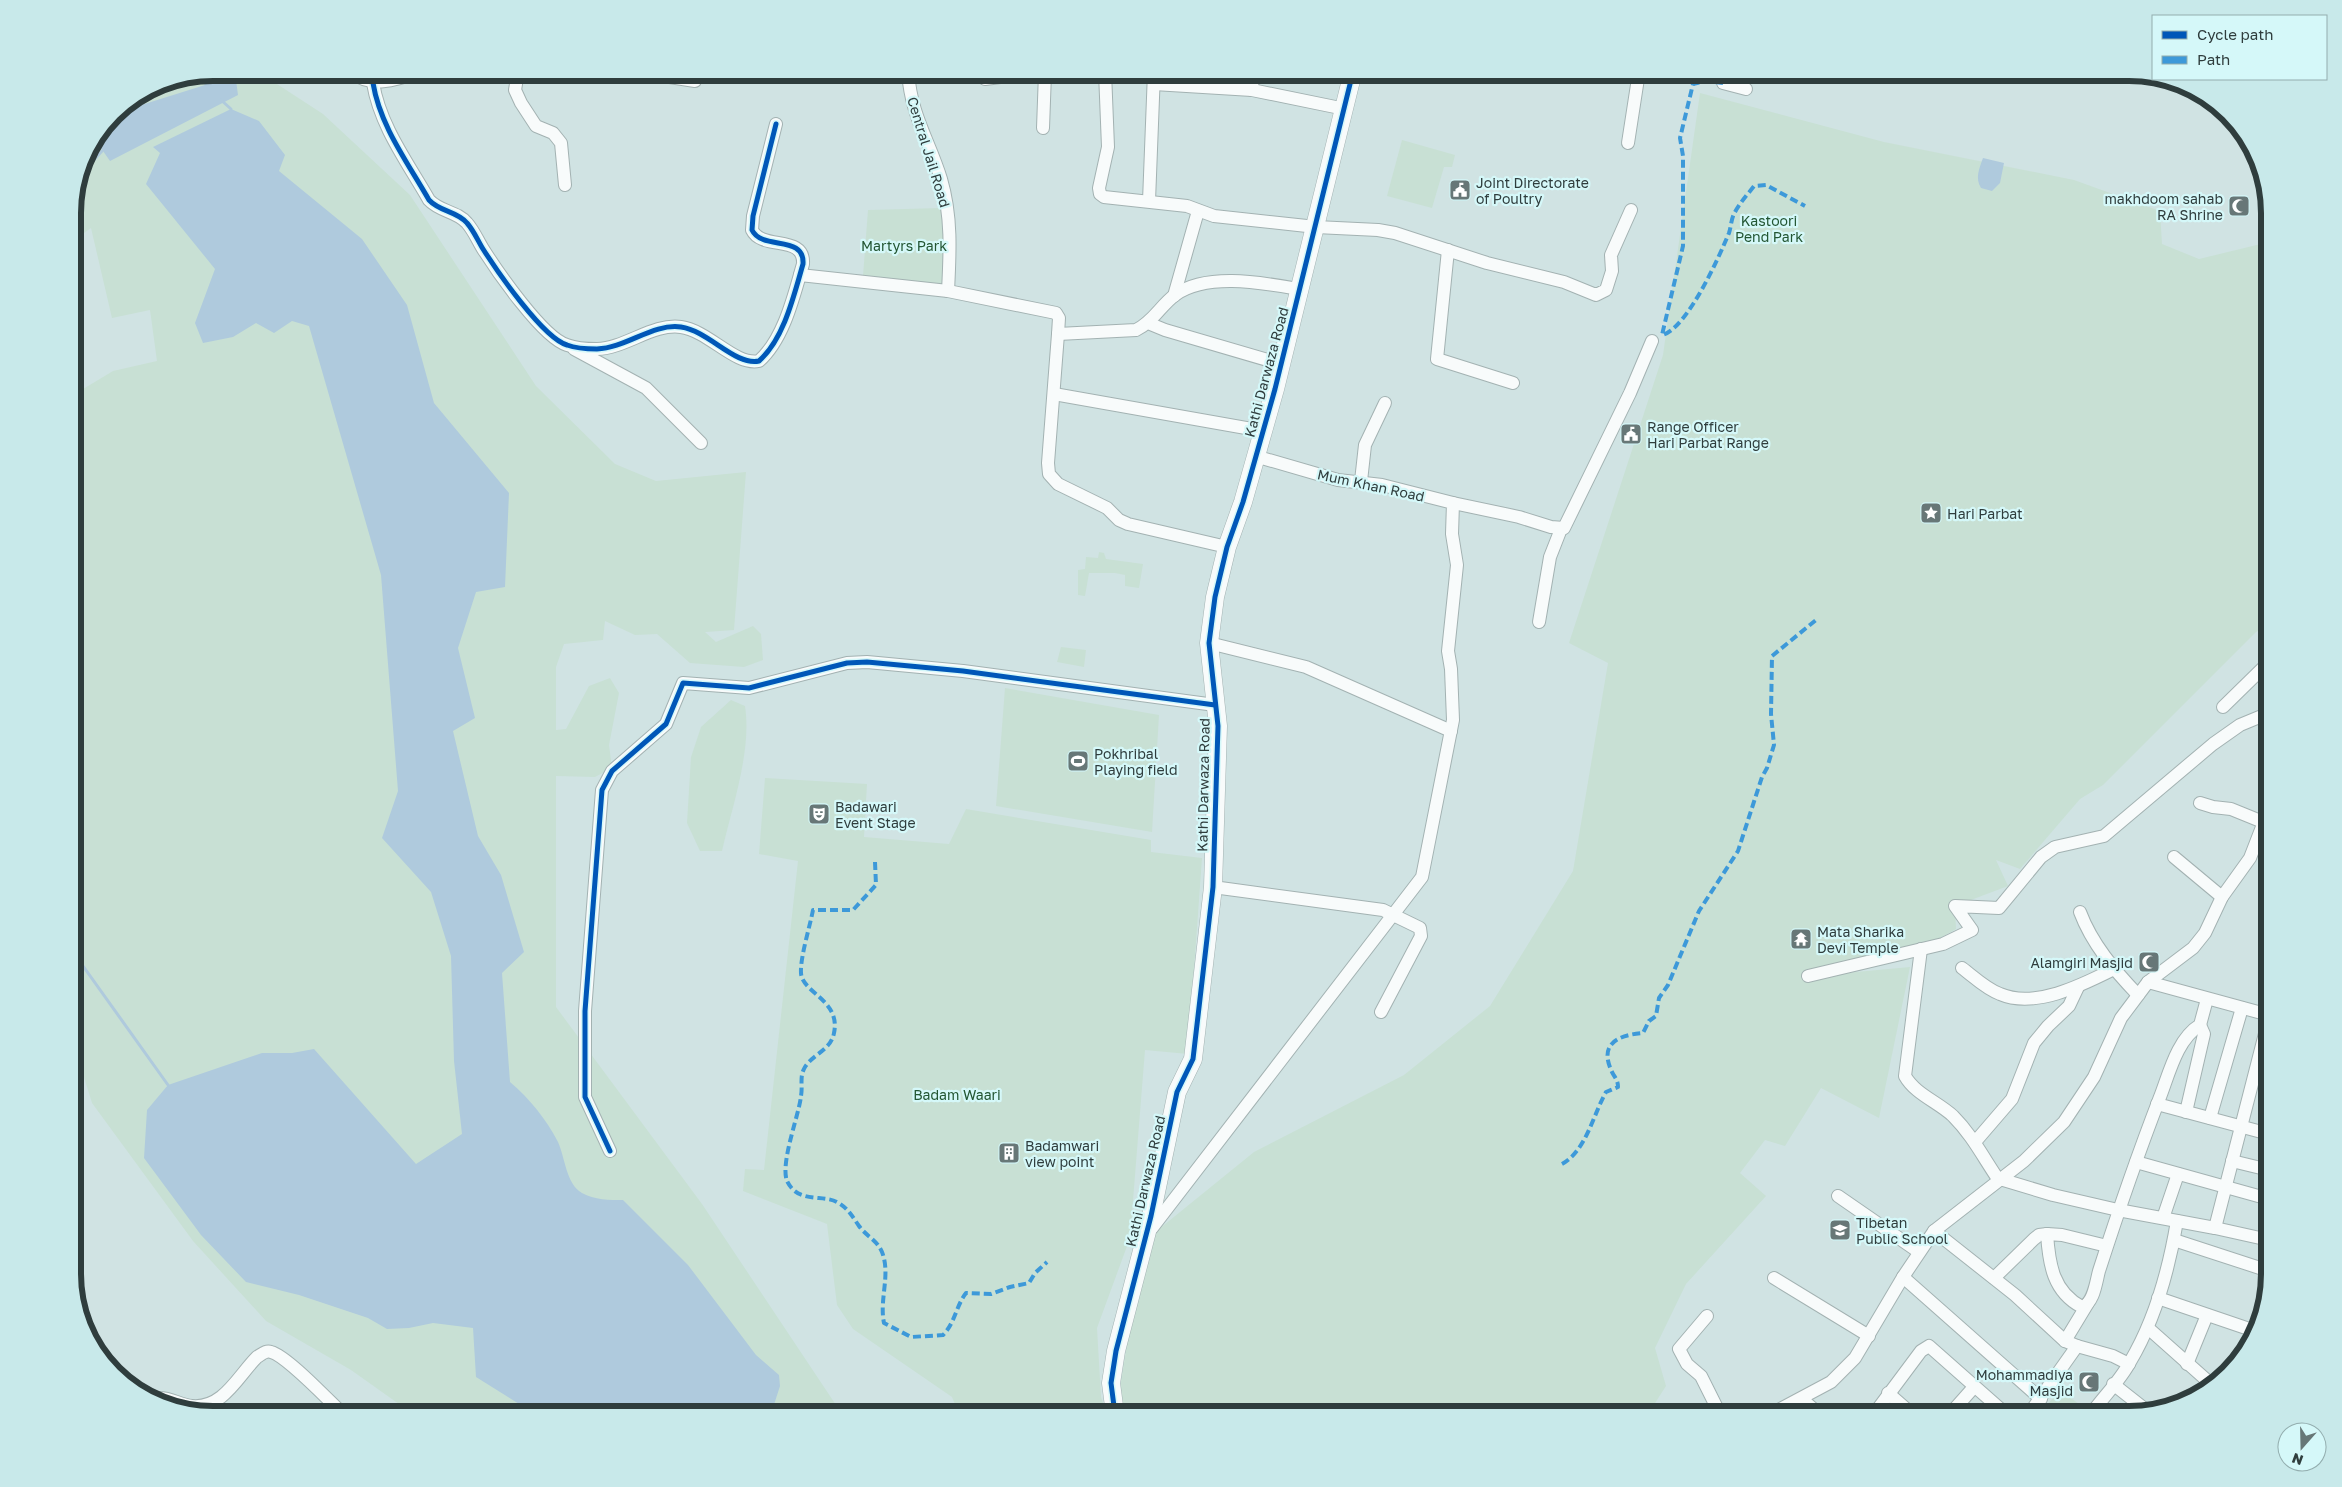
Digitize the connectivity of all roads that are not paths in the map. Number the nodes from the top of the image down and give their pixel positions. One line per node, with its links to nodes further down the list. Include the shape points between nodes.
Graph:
1 (367, 81): 13 (street)
2 (384, 81): 13 (street)
3 (517, 81): 20 (street, via 516,90 521,103 536,126 553,134 561,143)
4 (909, 81): 28 (street, Central Jail Road, via 914,111 941,180 949,217)
5 (1045, 81): 18 (street)
6 (1105, 81): 21 (street, via 1108,147 1099,180 1100,194 1108,198)
7 (1154, 81): 21 (street)
8 (1178, 81): 15 (street)
9 (1252, 81): 15 (street)
10 (1351, 81): 16 (street, Kathi Darwaza Road)
11 (1638, 81): 19 (street)
12 (1723, 81): 14 (street)
13 (373, 83): 33 (street, via 384,122 429,200 469,225 504,282 545,328)
14 (1746, 89)
15 (1252, 90): 16 (street)
16 (1345, 109): 24 (street, Kathi Darwaza Road)
17 (776, 124): 26 (street, via 752,230 759,238 798,249 804,259)
18 (1043, 128)
19 (1628, 143)
20 (565, 185)
21 (1150, 202): 23 (street, via 1187,206)
22 (1631, 210): 25 (street, via 1611,255 1612,271 1601,295)
23 (1198, 211): 24 (street, via 1214,216); 29 (street)
24 (1316, 227): 25 (street, via 1378,230); 27 (street, Kathi Darwaza Road)
25 (1448, 250): 35 (street, via 1437,359)
26 (800, 275): 28 (street); 33 (street, via 774,342 759,361 744,361 706,336 681,327 668,327 598,349)
27 (1299, 289): 29 (street, via 1223,282 1186,288); 34 (street, Kathi Darwaza Road)
28 (948, 291): 31 (street, via 1052,311 1059,318)
29 (1174, 296): 30 (street)
30 (1148, 323): 31 (street, via 1136,330); 34 (street)
31 (1058, 334): 36 (street)
32 (1652, 341): 43 (street, via 1567,525)
33 (567, 345): 39 (street, via 646,388)
34 (1281, 364): 38 (street, Kathi Darwaza Road)
35 (1513, 383)
36 (1054, 394): 38 (street); 44 (street, via 1048,463 1052,479 1107,508 1128,524)
37 (1385, 403): 41 (street, via 1365,445)
38 (1263, 431): 40 (street, Kathi Darwaza Road)
39 (701, 443)
40 (1255, 456): 41 (street, Mum Khan Road, via 1338,480); 44 (street, Kathi Darwaza Road)
41 (1361, 481): 42 (street, Mum Khan Road)
42 (1453, 503): 43 (street, Mum Khan Road); 51 (street, via 1452,534 1457,565 1448,657 1453,692)
43 (1561, 529): 45 (street, via 1550,557)
44 (1227, 547): 46 (street, Kathi Darwaza Road, via 1215,597)
45 (1539, 622)
46 (1209, 643): 48 (street, Kathi Darwaza Road); 51 (street, via 1306,667)
47 (2261, 671): 49 (street)
48 (1215, 705): 56 (street, Kathi Darwaza Road, via 1218,726); 81 (street, via 963,671 867,662 847,663 749,688 682,683 666,724 612,771 602,790 585,1011 585,1097)
49 (2223, 707)
50 (2261, 717): 60 (street, via 2240,725 2213,744 2104,836 2055,847 2041,857 1999,908 1955,906 1972,930 1943,944)
51 (1451, 731): 59 (street, via 1422,877)
52 (2200, 802): 53 (street, via 2231,809)
53 (2261, 821)
54 (2261, 828): 57 (street, via 2250,858)
55 (2174, 856): 57 (street)
56 (1212, 887): 59 (street, via 1383,910); 124 (street, Kathi Darwaza Road, via 1193,1059 1177,1092 1151,1216 1116,1350 1111,1383)
57 (2222, 897): 64 (street, via 2205,933 2193,948)
58 (2080, 912): 62 (street)
59 (1393, 915): 69 (street, via 1422,932); 93 (street)
60 (1922, 949): 63 (street); 80 (street, via 1905,1076 1911,1085 1951,1114)
61 (1962, 968): 65 (street, via 1994,992 2009,997 2028,999)
62 (2114, 970): 65 (street); 66 (street)
63 (1808, 976)
64 (2148, 982): 66 (street); 67 (street)
65 (2078, 987): 80 (street, via 2069,1006 2034,1044 2012,1099)
66 (2138, 995): 86 (street, via 2121,1018 2094,1077 2064,1122 2024,1161)
67 (2207, 999): 68 (street); 71 (street)
68 (2242, 1008): 70 (street); 77 (street)
69 (1381, 1012)
70 (2261, 1013)
71 (2200, 1025): 75 (street, via 2194,1028 2177,1053); 76 (street, via 2204,1034)
72 (2261, 1058): 73 (street)
73 (2255, 1074): 74 (street); 78 (street)
74 (2261, 1076)
75 (2157, 1104): 76 (street); 83 (street)
76 (2186, 1112): 77 (street)
77 (2210, 1118): 78 (street)
78 (2241, 1127): 79 (street); 82 (street)
79 (2261, 1130)
80 (1975, 1142): 86 (street)
81 (610, 1151)
82 (2232, 1161): 84 (street); 87 (street)
83 (2136, 1162): 85 (street); 90 (street)
84 (2261, 1168)
85 (2178, 1174): 87 (street); 91 (street)
86 (2000, 1179): 90 (street); 95 (street)
87 (2225, 1188): 89 (street); 94 (street)
88 (1838, 1196): 100 (street)
89 (2261, 1197)
90 (2118, 1210): 91 (street); 99 (street)
91 (2163, 1218): 92 (street)
92 (2177, 1221): 94 (street); 98 (street)
93 (1152, 1228)
94 (2216, 1228): 97 (street)
95 (1934, 1231): 100 (street); 104 (street)
96 (2047, 1234): 99 (street); 104 (street, via 2034,1239); 106 (street, via 2048,1262 2060,1289 2082,1307)
97 (2261, 1238)
98 (2174, 1240): 101 (street); 105 (street)
99 (2107, 1246): 106 (street)
100 (1919, 1252): 102 (street)
101 (2261, 1268)
102 (1903, 1277): 111 (street); 119 (street)
103 (1774, 1278): 111 (street)
104 (1994, 1278): 112 (street)
105 (2158, 1298): 107 (street); 109 (street)
106 (2088, 1303): 112 (street)
107 (2207, 1315): 110 (street); 114 (street)
108 (1707, 1316): 125 (street, via 1679,1349 1687,1364 1701,1376)
109 (2148, 1328): 113 (street); 114 (street)
110 (2248, 1329)
111 (1869, 1336): 120 (street, via 1855,1358 1831,1382)
112 (2071, 1344): 113 (street, via 2107,1353); 119 (street)
113 (2129, 1364): 116 (street)
114 (2187, 1364): 115 (street)
115 (2206, 1380)
116 (2113, 1384): 122 (street); 133 (street)
117 (1974, 1387): 118 (street, via 1936,1350 1926,1346); 130 (street); 131 (street)
118 (1888, 1393): 128 (street); 129 (street)
119 (2041, 1399): 132 (street)
120 (1802, 1400): 126 (street); 127 (street)
121 (198, 1405): 123 (street, via 214,1402 223,1396 257,1357 270,1351 285,1360)
122 (2140, 1405)
123 (335, 1406)
124 (1114, 1406)
125 (1716, 1406)
126 (1789, 1406)
127 (1809, 1406)
128 (1879, 1406)
129 (1903, 1406)
130 (1957, 1406)
131 (1997, 1406)
132 (2035, 1406)
133 (2097, 1406)

